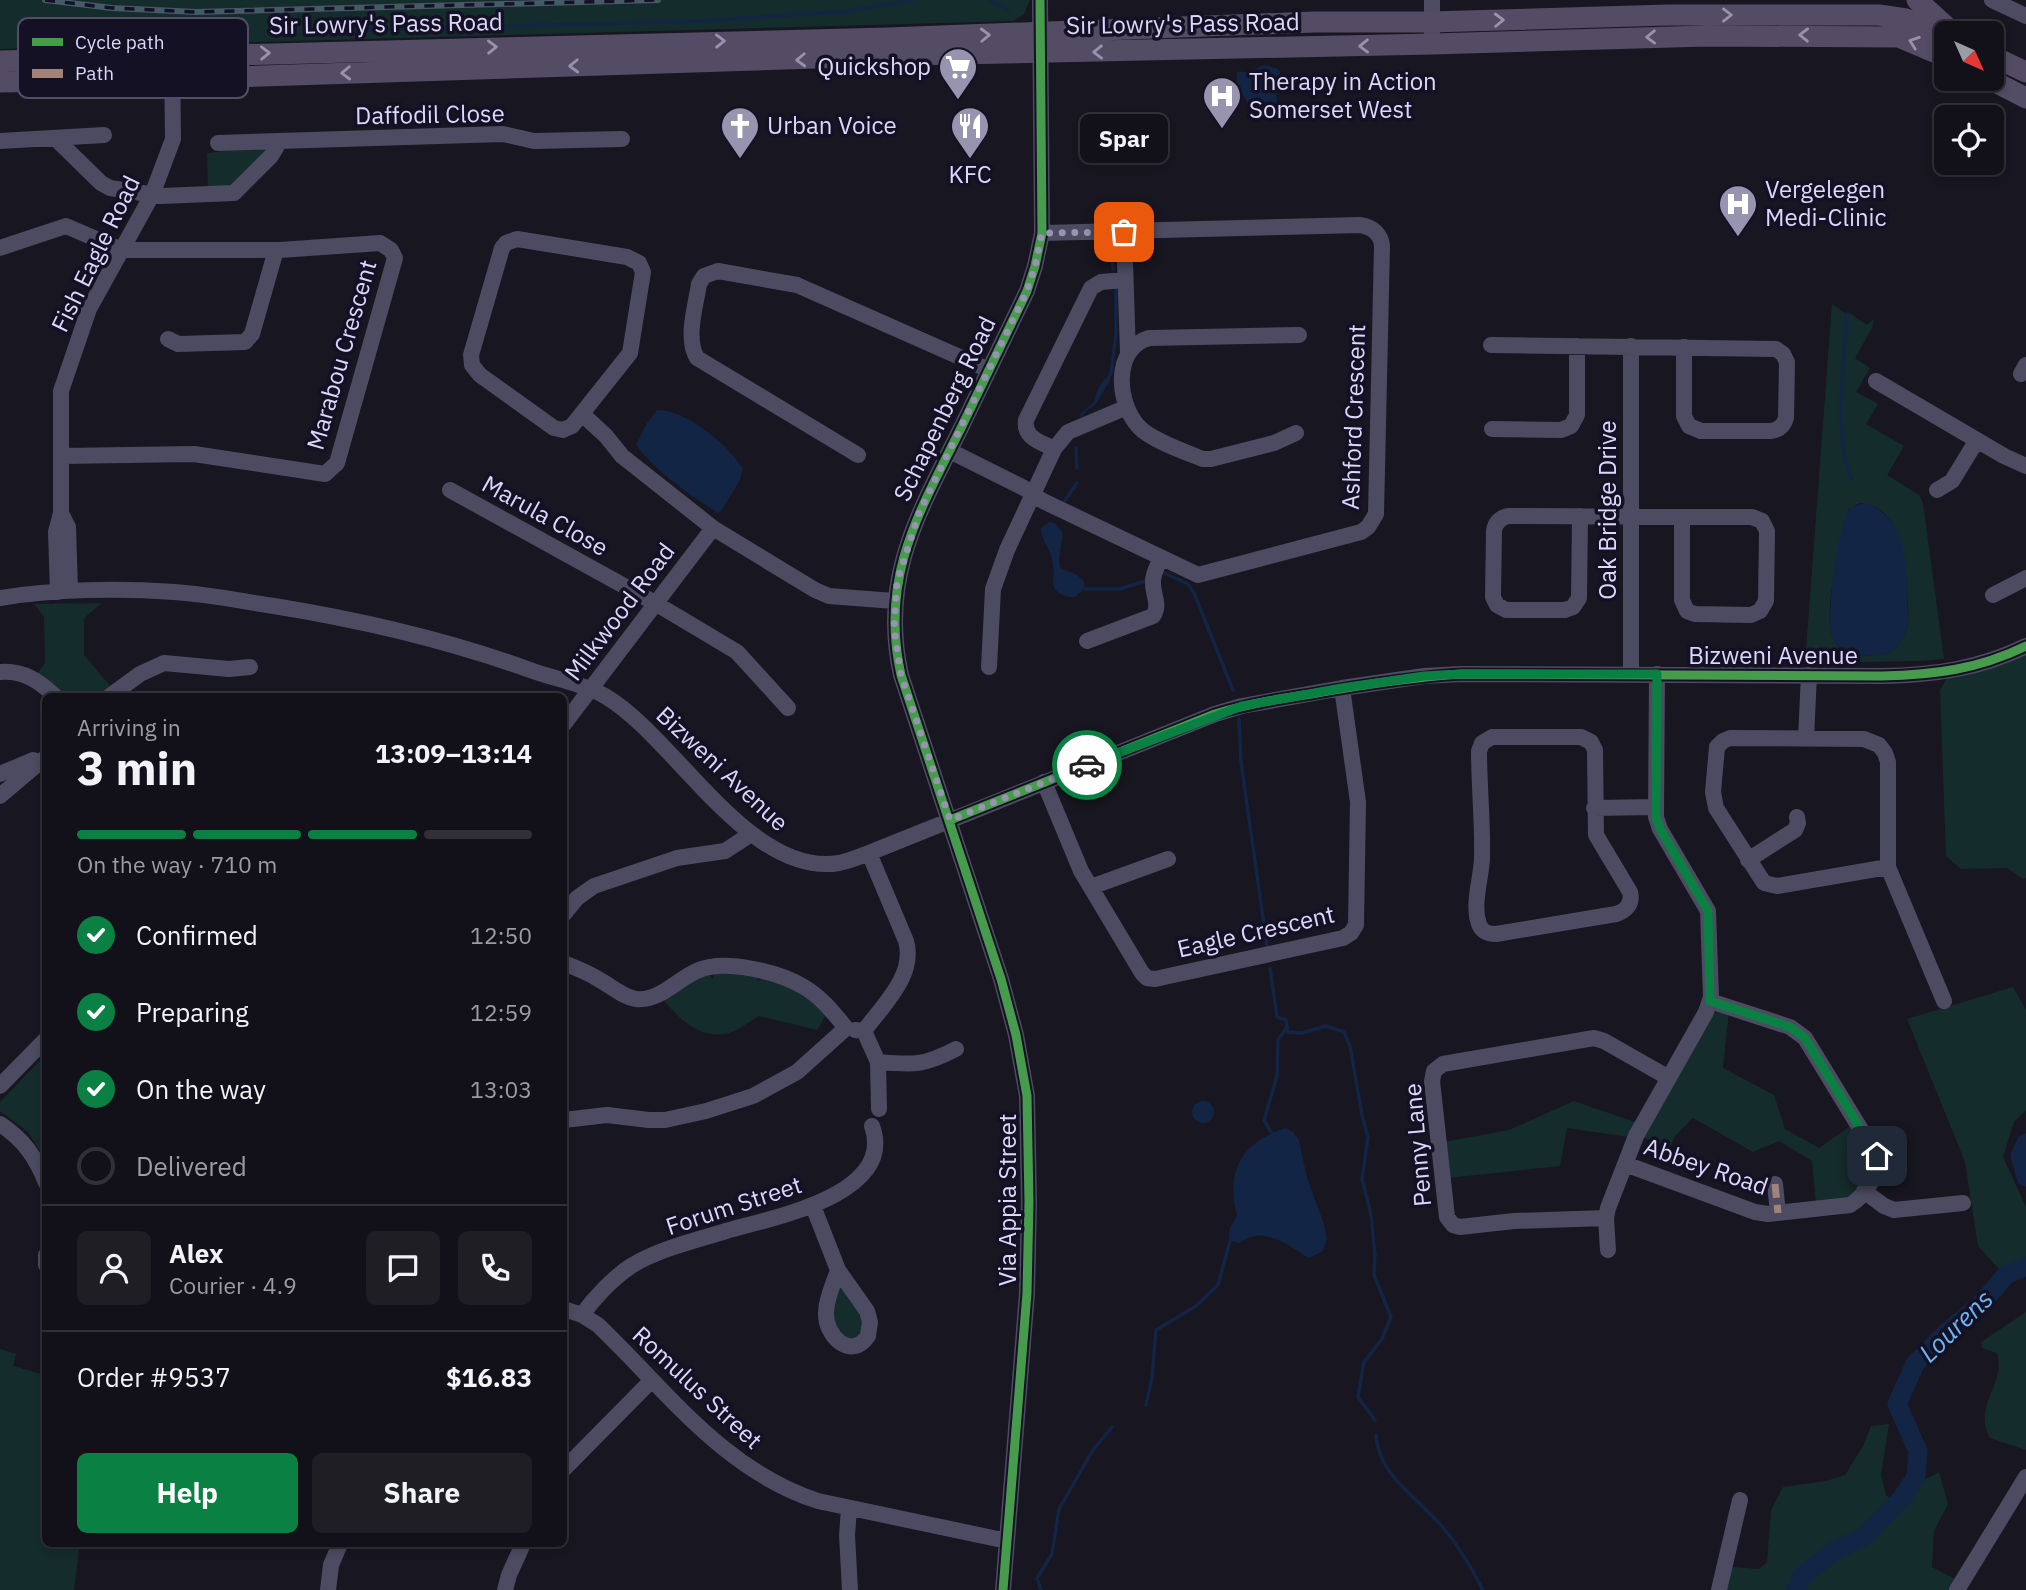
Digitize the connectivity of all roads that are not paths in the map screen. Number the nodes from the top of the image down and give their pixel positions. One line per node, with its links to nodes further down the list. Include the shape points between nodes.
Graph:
1 (1040, 0): 12 (street, Schapenberg Road)
2 (1432, 0): 9 (street)
3 (1917, 0): 8 (main road)
4 (1992, 0): 7 (street)
5 (1662, 7): 6 (main road, Sir Lowry's Pass Road, one-way to 6); 9 (main road, Sir Lowry's Pass Road, one-way to 5)
6 (1873, 7): 10 (main road, Sir Lowry's Pass Road); 11 (main road)
7 (2026, 16)
8 (1941, 21)
9 (1431, 22): 12 (main road, Sir Lowry's Pass Road, via 1314,22); 13 (street)
10 (1934, 30)
11 (1871, 36): 13 (main road, Sir Lowry's Pass Road, one-way to 13); 14 (main road, Sir Lowry's Pass Road, one-way to 11, via 1899,37)
12 (1041, 43): 13 (main road, Sir Lowry's Pass Road, one-way to 12); 15 (main road, Sir Lowry's Pass Road, one-way to 12); 20 (main road, Sir Lowry's Pass Road, one-way to 20); 34 (street, Schapenberg Road)
13 (1432, 44)
14 (1934, 51)
15 (248, 56)
16 (0, 61): 17 (main road, Sir Lowry's Pass Road)
17 (18, 61)
18 (2004, 62): 19 (main road)
19 (2026, 72)
20 (248, 76)
21 (0, 82): 22 (main road, Sir Lowry's Pass Road)
22 (18, 82)
23 (2004, 87): 25 (main road)
24 (173, 98): 32 (street, Fish Eagle Road, via 174,136)
25 (2026, 98)
26 (104, 135): 27 (street)
27 (56, 139): 29 (street); 32 (street, via 105,186)
28 (622, 139): 30 (street, Daffodil Close, via 534,141 503,134)
29 (0, 141)
30 (280, 141): 31 (street, Daffodil Close); 32 (street, via 234,192)
31 (218, 142)
32 (152, 195): 36 (street, Fish Eagle Road)
33 (1124, 232): 34 (street, Ashford Crescent); 38 (street); 65 (street, Ashford Crescent, via 1360,225 1374,229 1382,242 1377,506 1373,521 1361,532 1206,573 1191,573)
34 (1042, 233): 46 (street, Schapenberg Road, via 1030,283)
35 (0, 248): 36 (street, via 66,226)
36 (122, 250): 37 (street, Marabou Crescent); 56 (street, Fish Eagle Road, via 89,309 63,384)
37 (276, 250): 40 (street, via 252,334 245,342 178,344); 56 (street, Marabou Crescent, via 380,243 395,258 331,471 320,475 194,454)
38 (1125, 280): 45 (street); 53 (street, via 1101,282 1091,288 1026,420 1028,435)
39 (1299, 335): 45 (street, via 1149,338)
40 (168, 339)
41 (1491, 345): 42 (street)
42 (1577, 346): 43 (street); 50 (street, via 1577,415 1571,426 1561,430)
43 (1631, 346): 44 (street); 62 (street, Oak Bridge Drive)
44 (1684, 347): 44 (street, via 1684,416 1689,426 1700,431 1771,430 1783,424 1787,362 1780,351)
45 (1128, 354): 48 (street, via 1121,386)
46 (989, 370): 54 (street, Schapenberg Road); 55 (street, via 797,285 718,271 704,276 691,340 697,358)
47 (1876, 381): 52 (street)
48 (1128, 407): 51 (street, via 1141,430 1203,459 1274,443); 53 (street, via 1068,432)
49 (583, 414): 49 (street, via 630,353 643,272 639,262 511,240 502,248 471,365 559,430 572,426); 64 (street, via 622,456)
50 (1492, 429)
51 (1296, 433)
52 (1977, 440): 57 (street); 59 (street, via 1952,481)
53 (1054, 449): 60 (street)
54 (950, 451): 60 (street, Ashford Crescent); 70 (street, Schapenberg Road, via 911,533)
55 (859, 454)
56 (61, 456): 67 (street, Fish Eagle Road, via 61,513 68,527)
57 (2026, 466)
58 (450, 490): 71 (street, Marula Close)
59 (1937, 490)
60 (1033, 495): 65 (street, Ashford Crescent); 75 (street, via 993,589)
61 (1580, 516): 61 (street, via 1508,516 1498,521 1493,593 1499,607 1565,610 1576,604); 62 (street)
62 (1630, 516): 63 (street); 77 (street, Oak Bridge Drive)
63 (1682, 517): 63 (street, via 1685,607 1695,614 1751,615 1760,611 1766,601 1764,524 1752,517)
64 (713, 528): 70 (street, via 820,593); 71 (street, Milkwood Road)
65 (1161, 558): 72 (street, via 1153,577 1158,607 1153,616)
66 (2026, 578): 68 (street)
67 (64, 592): 69 (street, Bizweni Avenue); 81 (street, Bizweni Avenue, via 175,592 340,617 499,659)
68 (1993, 594)
69 (0, 598)
70 (894, 601): 96 (street, Schapenberg Road, via 901,675)
71 (655, 603): 81 (street, Milkwood Road); 84 (street, Marula Close, via 737,652)
72 (1087, 641)
73 (2026, 646): 79 (street, Bizweni Avenue, via 1987,662 1935,674)
74 (250, 667): 83 (street, via 164,663)
75 (989, 667)
76 (0, 672): 82 (street, via 30,677)
77 (1631, 673): 78 (street, Bizweni Avenue); 80 (street, Bizweni Avenue, via 1462,674)
78 (1657, 674): 79 (street, Bizweni Avenue); 94 (street)
79 (1809, 675): 86 (street)
80 (1342, 688): 90 (street, Bizweni Avenue, via 1215,714); 102 (street, Eagle Crescent, via 1358,802 1357,920 1347,936 1151,979 1142,973)
81 (590, 689): 85 (street, Milkwood Road); 97 (street, Bizweni Avenue, via 632,717)
82 (51, 693)
83 (114, 693)
84 (788, 708)
85 (567, 719)
86 (1806, 738): 100 (street, via 1730,738 1717,747 1716,808); 101 (street, via 1864,739 1885,753)
87 (42, 753): 89 (street)
88 (42, 761): 92 (street)
89 (0, 775)
90 (1044, 782): 96 (street, Bizweni Avenue); 102 (street, Eagle Crescent)
91 (0, 791): 92 (street)
92 (0, 797)
93 (1594, 807): 93 (street, via 1595,750 1588,740 1492,737 1482,743 1482,861 1477,911 1482,929 1496,934 1626,909 1630,892 1597,839); 94 (street)
94 (1655, 807): 105 (street, via 1660,829 1708,911)
95 (1797, 817): 100 (street, via 1795,830)
96 (950, 820): 98 (street, Bizweni Avenue); 135 (street, Via Appia Street, via 1007,1001 1029,1114 1027,1293)
97 (751, 834): 98 (street, Bizweni Avenue, via 793,859 837,864); 103 (street, via 725,851 677,859 594,886)
98 (869, 853): 108 (street, via 909,955 902,978)
99 (1168, 859): 102 (street)
100 (1748, 860): 101 (street, via 1762,880 1774,886)
101 (1888, 867): 106 (street)
102 (1091, 887)
103 (567, 910)
104 (567, 964): 107 (street, via 637,1000 659,994 700,969 716,966 775,975 804,987)
105 (1710, 1001): 112 (street); 121 (street, via 1790,1027 1805,1038 1877,1156 1876,1171)
106 (1944, 1001)
107 (846, 1028): 108 (street); 115 (street, via 797,1072 753,1096 665,1120 607,1115)
108 (864, 1031): 111 (street)
109 (42, 1043): 113 (street)
110 (956, 1049): 111 (street, via 918,1065)
111 (878, 1062): 114 (street)
112 (1669, 1078): 118 (street); 125 (street, Penny Lane, via 1594,1038 1443,1064 1434,1071 1447,1217 1453,1225)
113 (0, 1086)
114 (878, 1109)
115 (567, 1120)
116 (0, 1124): 119 (street, via 30,1150)
117 (872, 1126): 123 (street, Forum Street, via 876,1149 866,1169 836,1195)
118 (1625, 1164): 124 (street, Abbey Road, via 1739,1208); 125 (street)
119 (42, 1175)
120 (1774, 1184): 124 (street)
121 (1864, 1191): 122 (street, via 1894,1210); 124 (street, Abbey Road, via 1850,1205)
122 (1963, 1203)
123 (813, 1206): 127 (street); 129 (street, Forum Street, via 686,1243 629,1267)
124 (1777, 1213)
125 (1606, 1218): 126 (street)
126 (1608, 1250)
127 (838, 1270)
128 (567, 1311): 129 (street, Romulus Street)
129 (582, 1315): 130 (street, Romulus Street, via 598,1325)
130 (652, 1380): 131 (street); 134 (street, Romulus Street, via 715,1443 759,1476 800,1495)
131 (567, 1466)
132 (2026, 1477): 143 (street)
133 (1740, 1500): 142 (street)
134 (849, 1508): 135 (street, Romulus Street); 140 (street)
135 (1007, 1541): 141 (street, Via Appia Street)
136 (339, 1547): 138 (street)
137 (522, 1547): 139 (street)
138 (328, 1590)
139 (505, 1590)
140 (850, 1590)
141 (1003, 1590)
142 (1719, 1590)
143 (1957, 1590)

